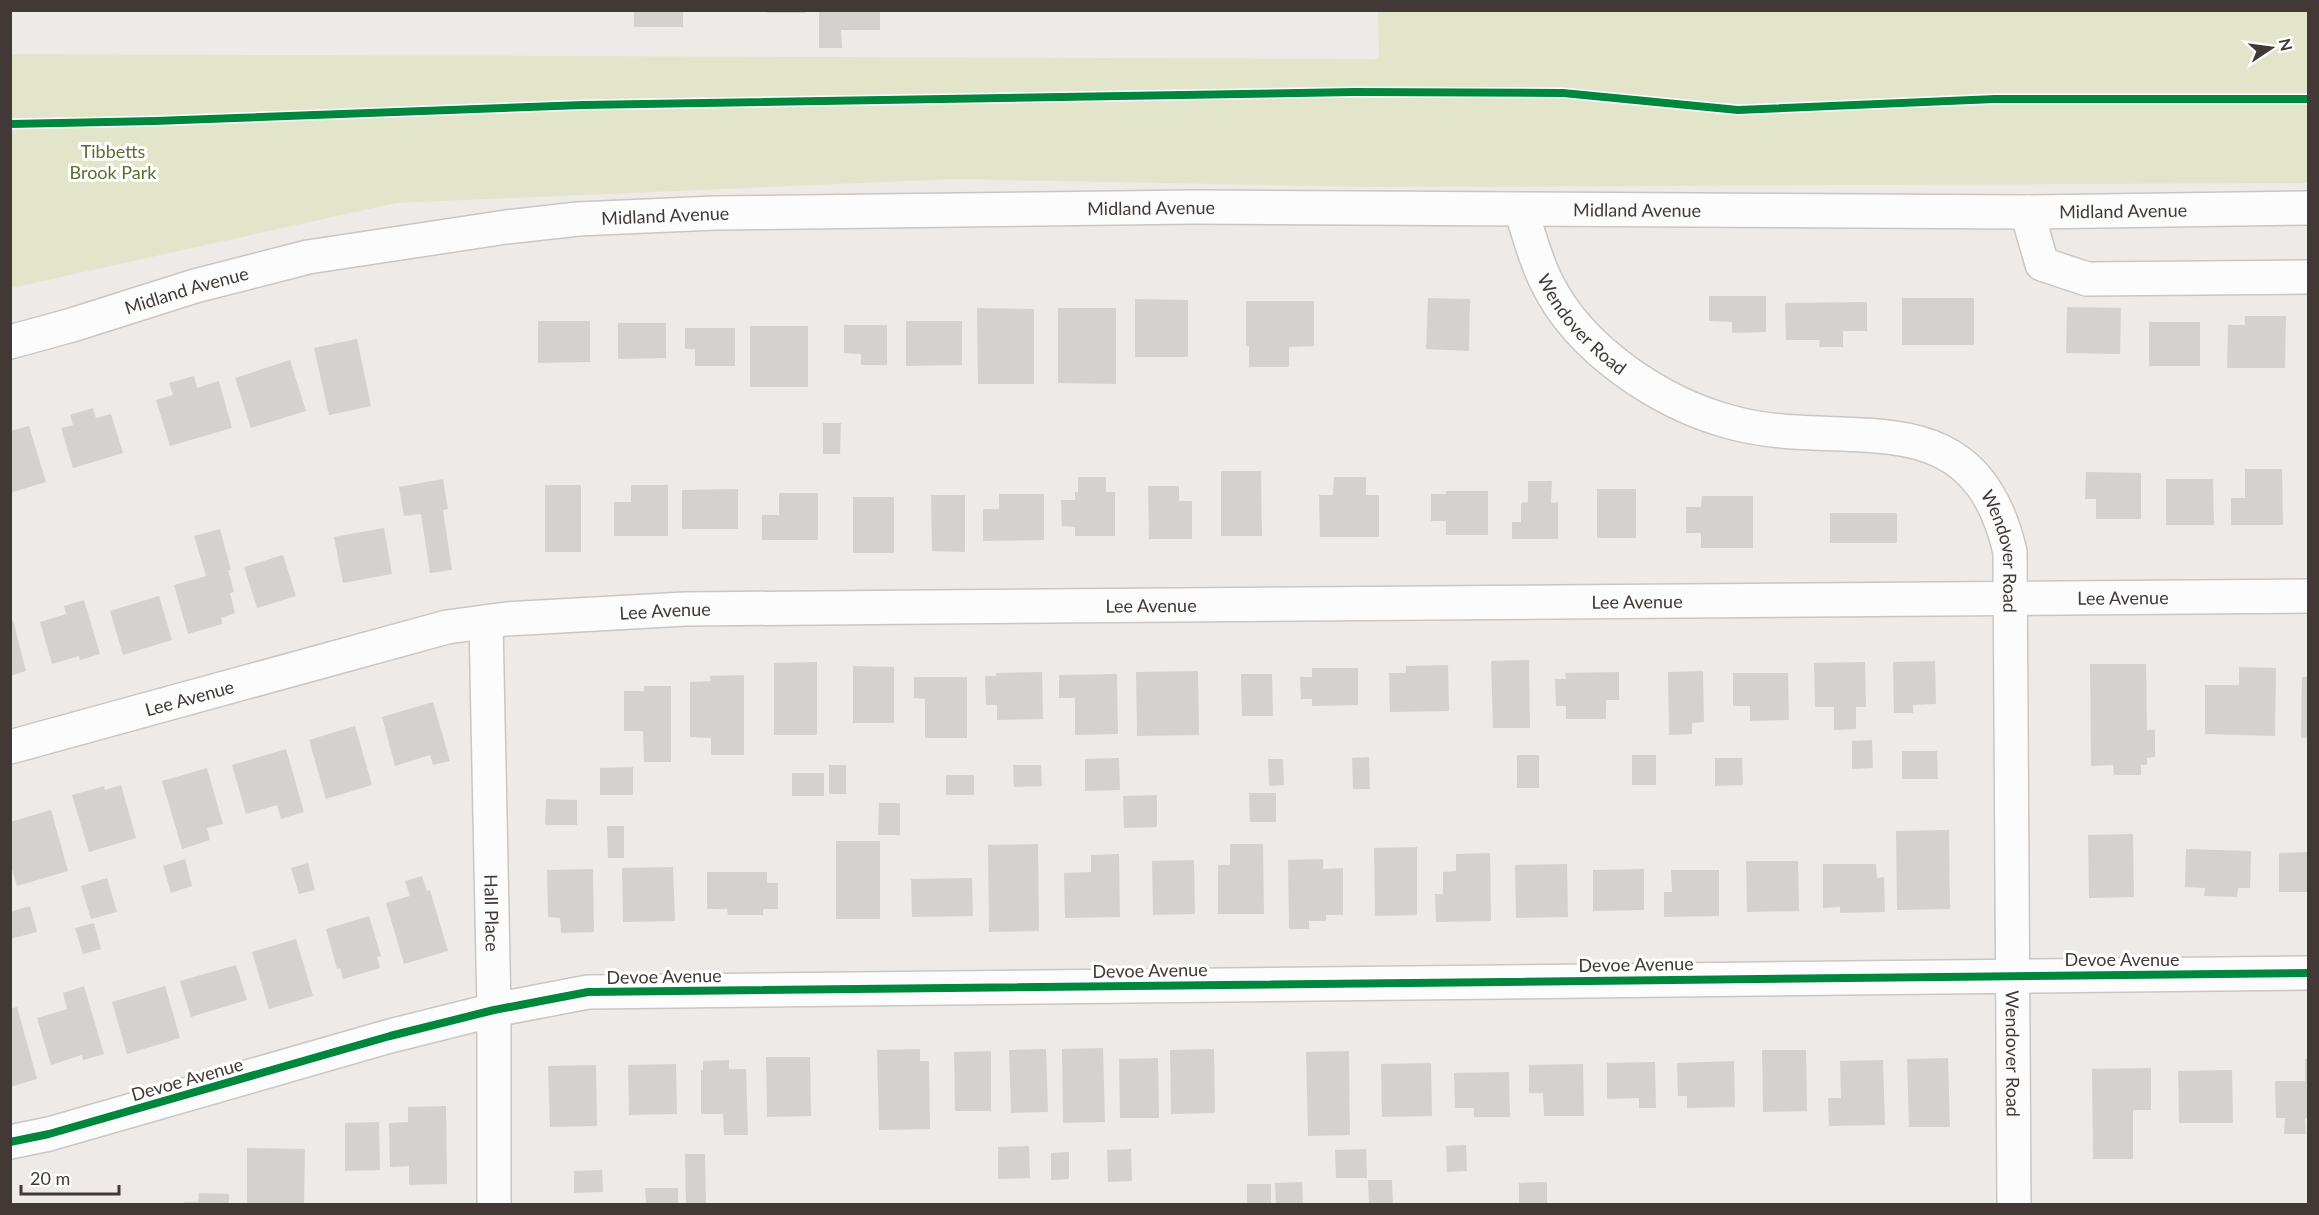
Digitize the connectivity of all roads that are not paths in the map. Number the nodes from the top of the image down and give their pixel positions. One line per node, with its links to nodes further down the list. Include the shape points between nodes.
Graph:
1 (2308, 208): 3 (street, Midland Avenue)
2 (1521, 210): 3 (street, Midland Avenue); 5 (street, Midland Avenue, via 1193,207 715,213 578,219 308,257 195,286); 7 (street, Wendover Road, via 1546,283 1578,328 1605,355 1676,402 1731,423 1907,440 1929,445 1968,468 1992,499 2005,531 2010,552)
3 (2028, 212): 4 (street, via 2042,264 2087,279)
4 (2308, 277)
5 (10, 342)
6 (2308, 596): 7 (street, Lee Avenue)
7 (2011, 599): 8 (street, Lee Avenue, via 685,609); 11 (street, Wendover Road)
8 (486, 622): 9 (street, Lee Avenue, via 447,627); 12 (street, Hall Place)
9 (10, 747)
10 (2308, 973): 11 (street, Devoe Avenue)
11 (2013, 975): 12 (street, Devoe Avenue, via 588,992); 15 (street, Wendover Road)
12 (494, 1010): 13 (street, Devoe Avenue); 14 (street, Hall Place)
13 (10, 1142)
14 (494, 1204)
15 (2014, 1204)

